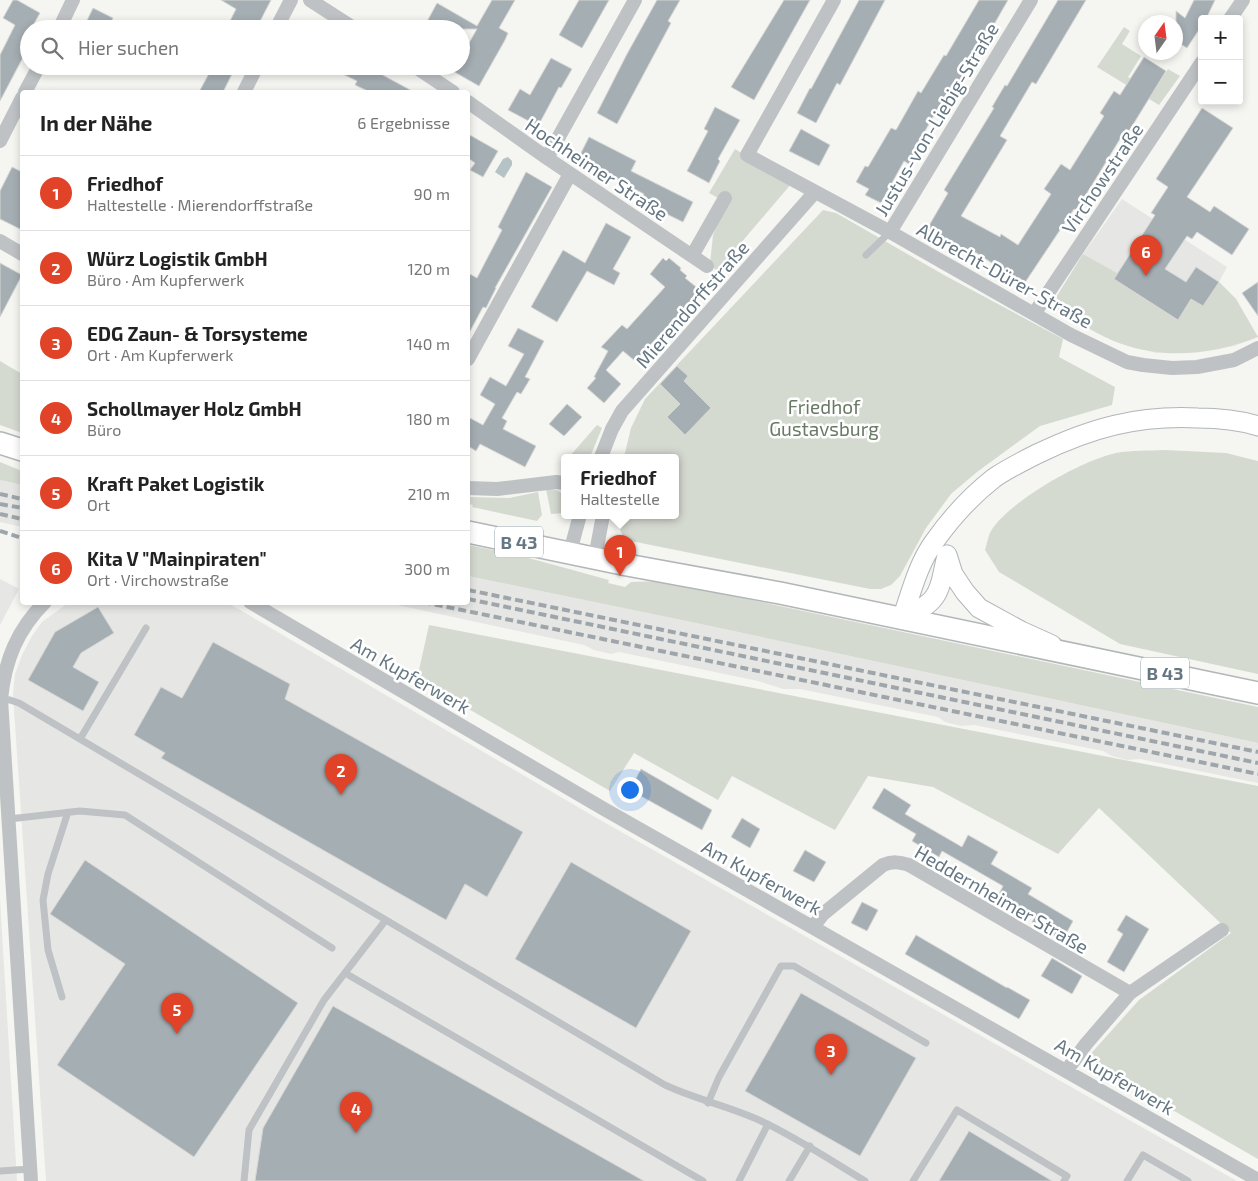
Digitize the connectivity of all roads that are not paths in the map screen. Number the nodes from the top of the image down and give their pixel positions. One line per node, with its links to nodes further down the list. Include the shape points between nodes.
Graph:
1 (73, 0): 9 (street)
2 (291, 0): 10 (street)
3 (310, 0): 11 (street)
4 (634, 0): 22 (street)
5 (834, 0): 24 (street, Albrecht-Dürer-Straße, via 747,156)
6 (1031, 0): 26 (street, Justus-von-Liebig-Straße)
7 (1243, 0): 8 (street)
8 (1233, 15)
9 (63, 20)
10 (281, 20)
11 (341, 20)
12 (1198, 68): 32 (street, Virchowstraße)
13 (34, 75): 16 (street)
14 (252, 75): 17 (street)
15 (426, 75): 18 (street)
16 (27, 90)
17 (245, 90)
18 (445, 90)
19 (20, 102): 21 (street)
20 (470, 103): 22 (street, Hochheimer Straße)
21 (0, 141)
22 (547, 158): 23 (street, Hochheimer Straße)
23 (570, 174): 30 (street, Hochheimer Straße); 34 (street)
24 (816, 192): 26 (street, Albrecht-Dürer-Straße); 36 (street, Mierendorffstraße, via 622,411)
25 (725, 198): 30 (street)
26 (890, 232): 29 (lane); 32 (street, Albrecht-Dürer-Straße)
27 (0, 241): 28 (street)
28 (20, 253)
29 (866, 255)
30 (692, 256): 31 (street, Hochheimer Straße)
31 (707, 266)
32 (1034, 314): 33 (street, Albrecht-Dürer-Straße, via 1107,354 1133,364 1172,368 1206,366 1234,360)
33 (1258, 348)
34 (470, 355)
35 (1258, 426): 39 (main road, via 1216,418 1130,421 1065,441 1028,459 996,477)
36 (604, 454)
37 (561, 483): 38 (street, via 497,489)
38 (470, 488)
39 (961, 509): 44 (main road); 48 (main road, via 933,543 914,582)
40 (579, 519): 43 (street)
41 (602, 519): 45 (street)
42 (470, 532): 43 (main road, B 43)
43 (570, 552): 45 (main road, B 43)
44 (947, 555): 48 (main road, via 936,596 929,604); 50 (main road, via 953,574 979,608)
45 (595, 558): 48 (main road, B 43)
46 (42, 605): 52 (street, via 18,636 8,658)
47 (255, 605): 57 (street, Am Kupferwerk)
48 (902, 619): 50 (main road, B 43)
49 (146, 628): 53 (lane)
50 (1072, 654): 51 (main road, B 43)
51 (1258, 693)
52 (1, 699): 53 (lane, via 19,703); 55 (street)
53 (80, 739): 56 (lane)
54 (68, 812): 55 (lane); 59 (lane, via 125,815); 62 (lane, via 43,900 48,950)
55 (9, 819): 69 (street)
56 (385, 921): 60 (lane); 65 (lane, via 665,1086)
57 (813, 927): 61 (street, Heddernheimer Straße, via 823,914 883,865 899,862); 64 (street, Am Kupferwerk)
58 (1222, 930): 61 (street)
59 (332, 948)
60 (344, 973): 71 (lane, via 324,1000 249,1130); 72 (lane)
61 (1130, 994): 64 (street)
62 (62, 997)
63 (926, 1044): 65 (lane, via 794,966 781,966 719,1077)
64 (1067, 1070): 70 (street, Am Kupferwerk)
65 (708, 1103): 66 (lane)
66 (768, 1124): 67 (lane); 73 (lane)
67 (810, 1146): 74 (lane); 75 (lane)
68 (0, 1171): 69 (lane)
69 (31, 1175)
70 (1258, 1180)
71 (244, 1181)
72 (703, 1181)
73 (739, 1181)
74 (789, 1181)
75 (865, 1181)
76 (913, 1181): 77 (lane, via 957,1110 1067,1176)
77 (1064, 1181)
78 (1127, 1181): 79 (lane, via 1143,1155)
79 (1188, 1181)

